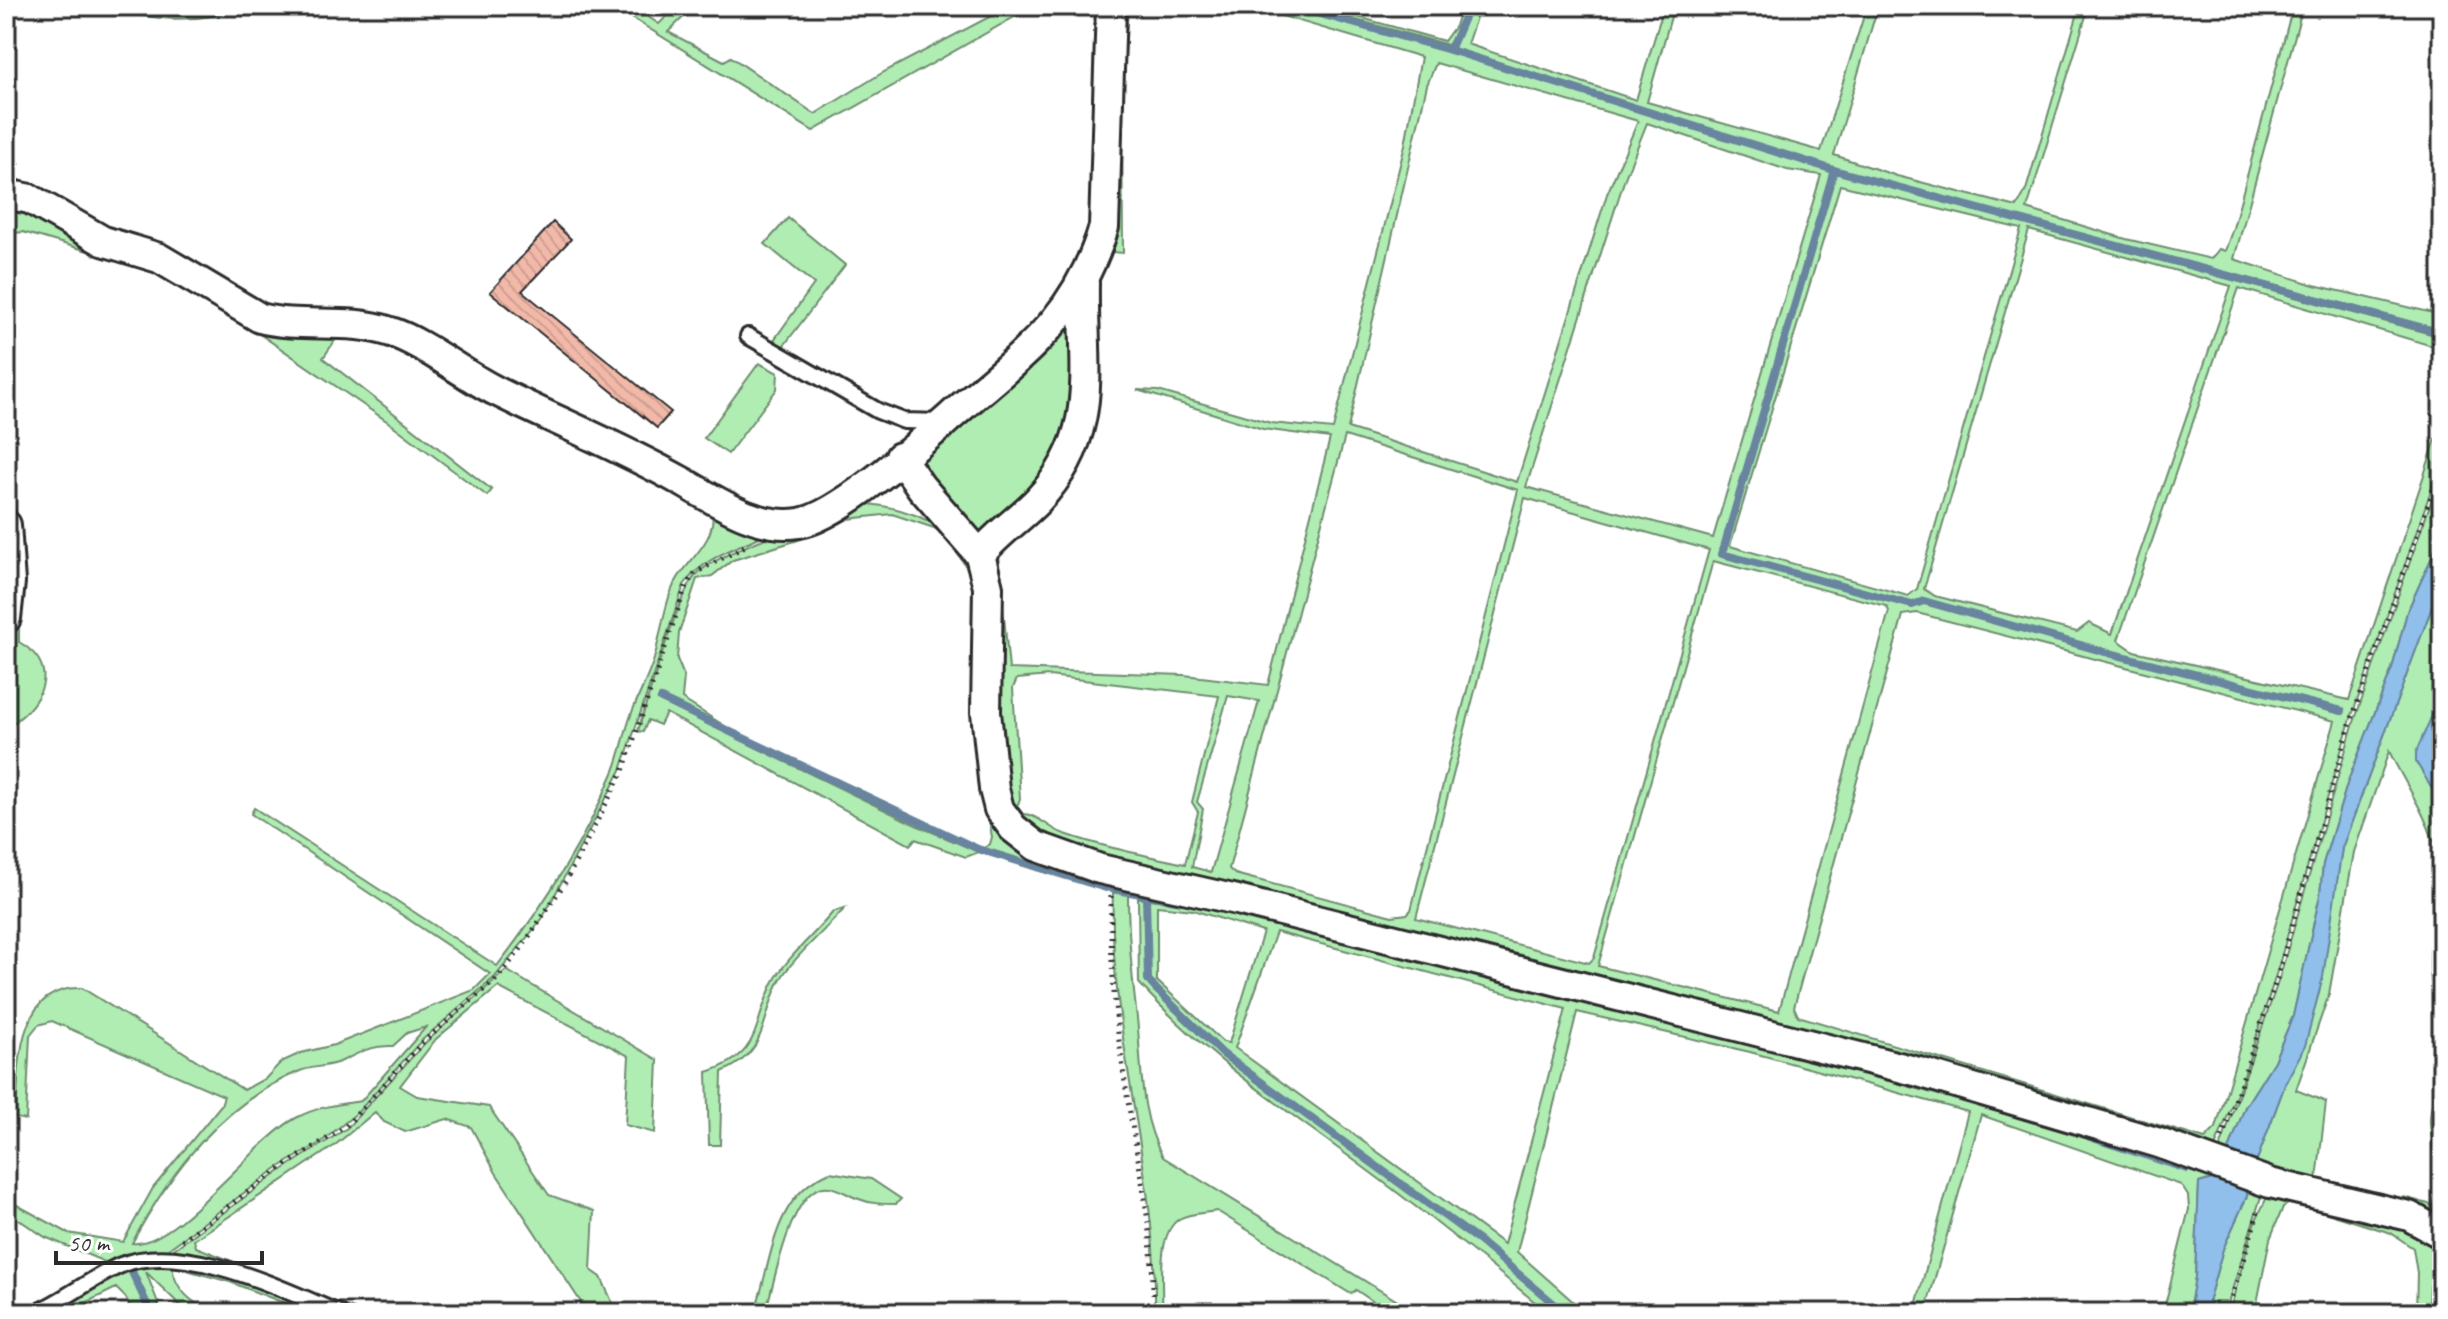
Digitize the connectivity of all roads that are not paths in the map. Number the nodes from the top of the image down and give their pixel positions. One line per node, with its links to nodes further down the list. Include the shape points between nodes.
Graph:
1 (1111, 6): 3 (street, via 1106,213)
2 (6, 194): 6 (street, via 30,199 103,241 159,258 260,318 278,323 340,321 394,332 494,390 765,522 798,524 820,517)
3 (1084, 283): 5 (street, via 1052,325); 8 (street, via 1087,381 1074,451 1037,502)
4 (748, 336): 5 (lane, via 878,411 904,421)
5 (944, 422): 6 (street)
6 (900, 457): 8 (street)
7 (6, 525): 9 (street)
8 (980, 555): 10 (street, via 988,587 986,712 999,809 1013,828 1057,856 1919,1072 2264,1180 2409,1216)
9 (6, 618)
10 (2442, 1234)
11 (35, 1313): 12 (lane, via 123,1265 159,1258 192,1260)
12 (339, 1313)

